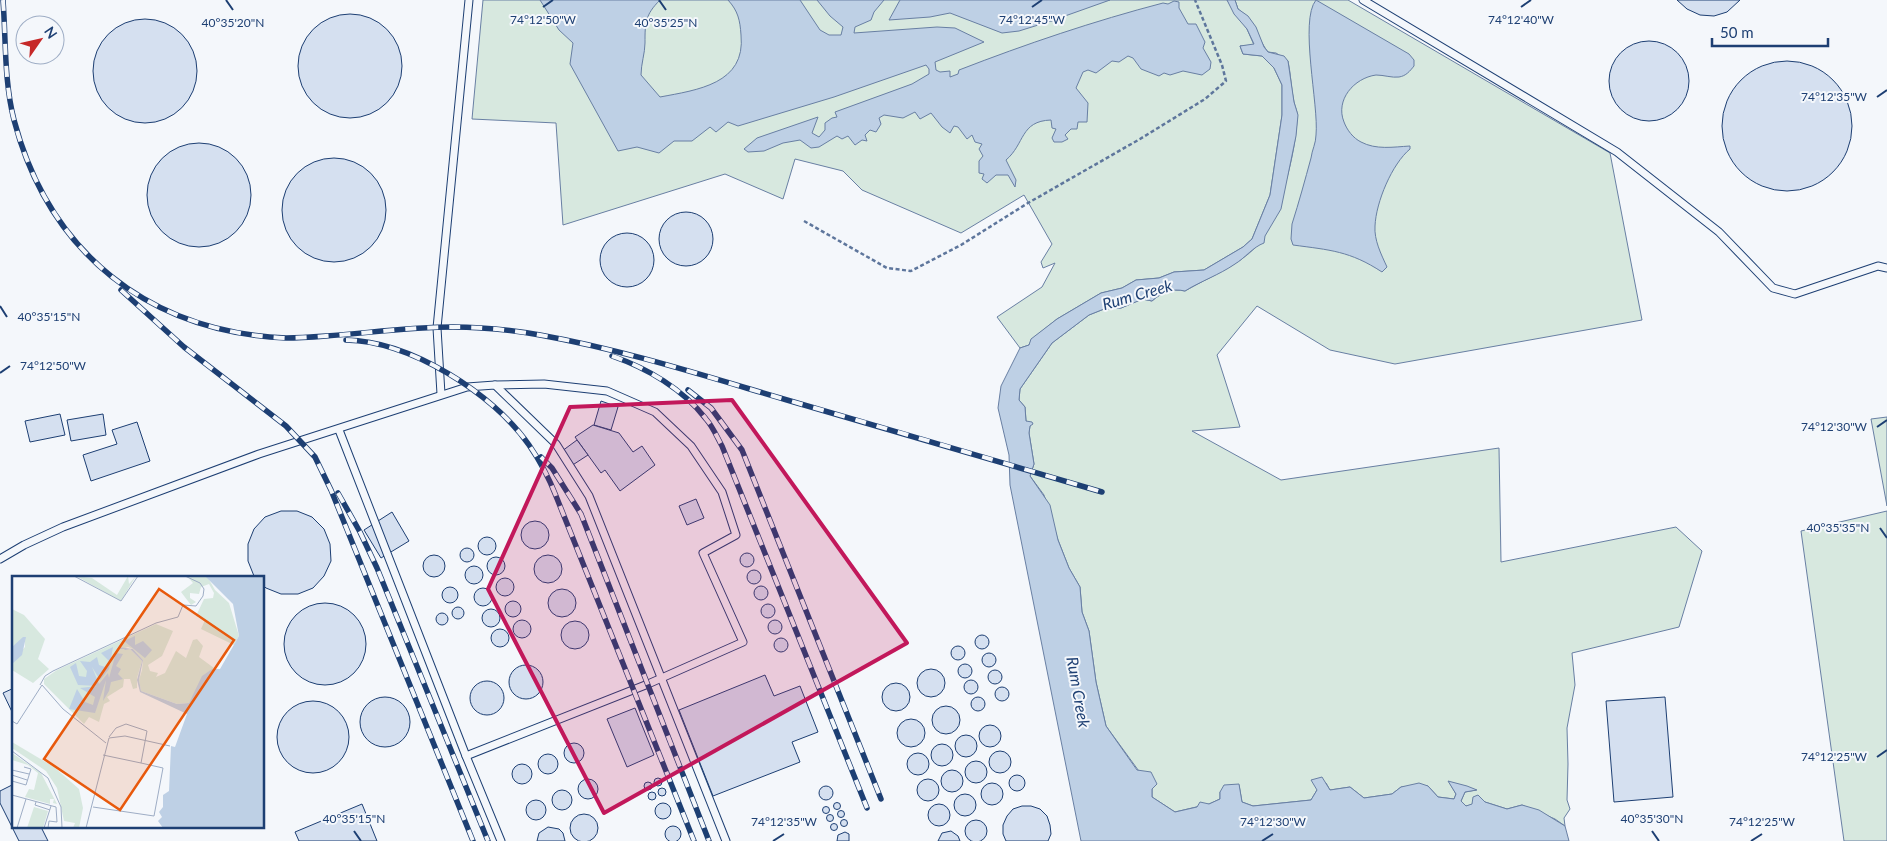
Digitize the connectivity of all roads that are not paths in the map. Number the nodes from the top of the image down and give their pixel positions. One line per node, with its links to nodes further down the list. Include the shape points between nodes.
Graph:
1 (469, 0): 5 (lane, via 438,328)
2 (1363, 0): 3 (lane, via 1617,152 1719,232 1774,288 1795,294 1878,266)
3 (1887, 268)
4 (495, 385): 5 (lane, via 467,386); 8 (lane, via 556,444 589,496); 8 (lane, via 544,384 607,391 655,412 691,446 722,492 736,535 703,553 743,642)
5 (441, 394): 6 (lane)
6 (339, 430): 7 (lane, via 259,454 63,527); 9 (lane)
7 (0, 558)
8 (661, 678): 9 (lane); 11 (lane)
9 (466, 756): 10 (lane)
10 (501, 841)
11 (726, 841)

